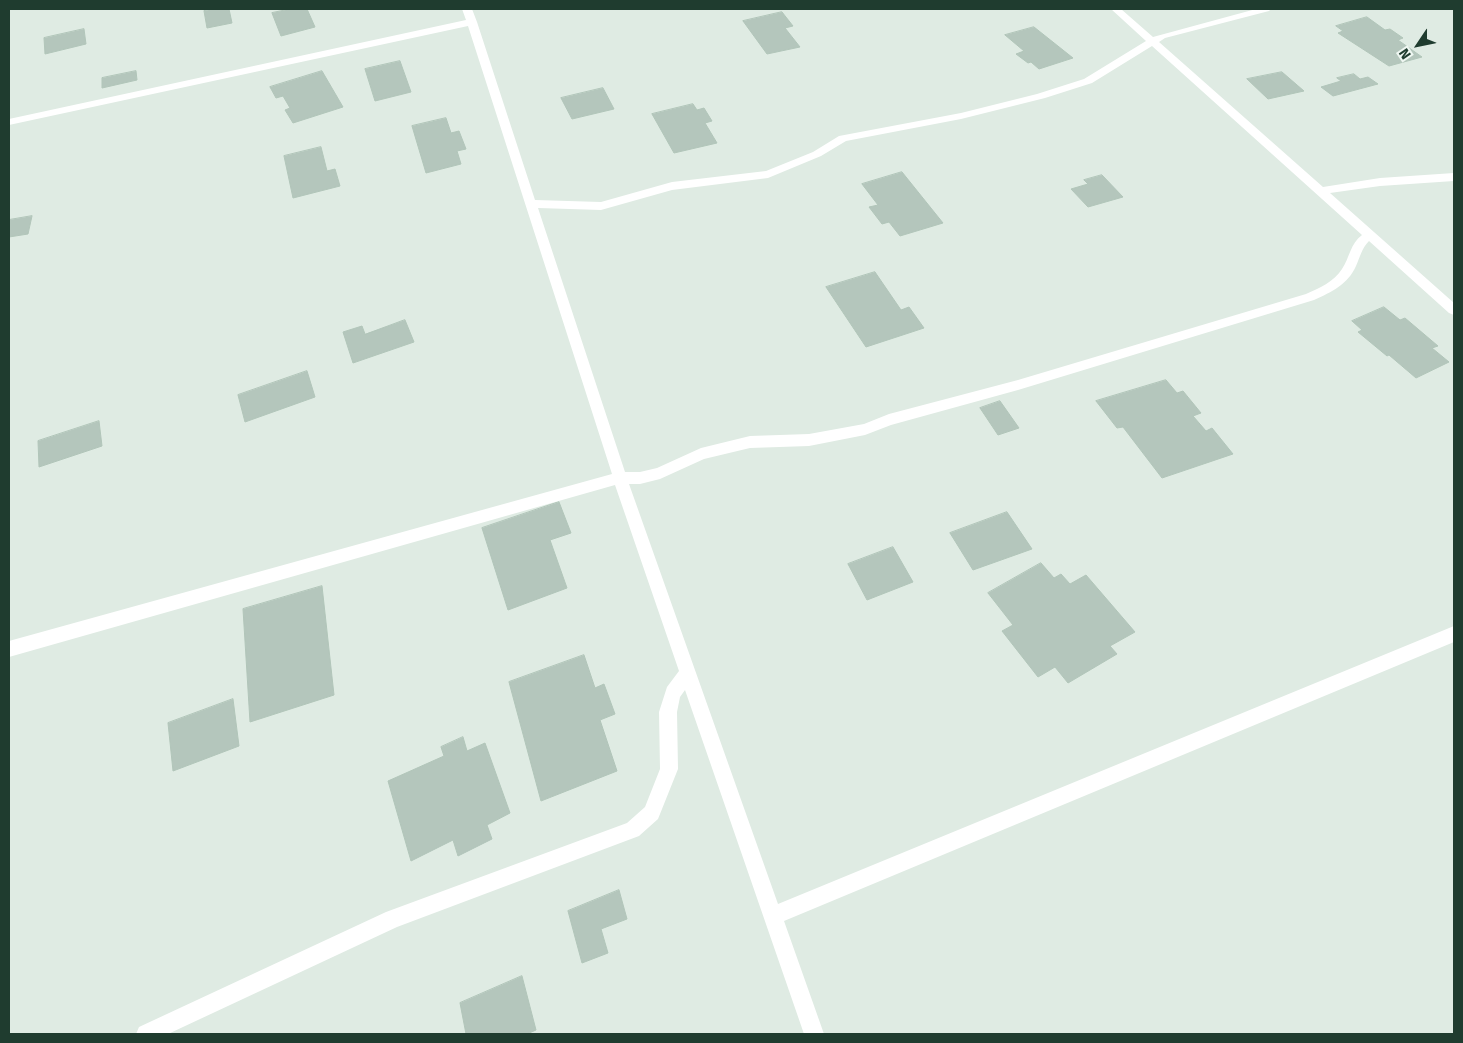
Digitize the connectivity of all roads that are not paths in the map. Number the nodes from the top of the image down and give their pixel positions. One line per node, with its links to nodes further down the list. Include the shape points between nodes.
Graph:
1 (1116, 9): 4 (street)
2 (1266, 9): 4 (street)
3 (470, 15): 5 (street); 8 (street)
4 (1152, 41): 7 (street); 8 (street, via 1088,81 961,116 843,138 817,154 768,174 672,186 601,206)
5 (9, 122)
6 (1454, 177): 7 (street, via 1380,182)
7 (1321, 191): 9 (street)
8 (531, 204): 11 (street)
9 (1370, 235): 10 (street); 11 (street, via 1359,241 1346,274 1310,297 1018,385 889,420 866,430 809,440 750,442 701,454 660,473)
10 (1454, 310)
11 (620, 478): 13 (street); 14 (street)
12 (1454, 634): 15 (street)
13 (9, 649)
14 (688, 672): 15 (street); 16 (street, via 673,693 668,712 669,769 652,813 633,830 393,919)
15 (772, 916): 17 (street)
16 (146, 1034)
17 (814, 1034)

